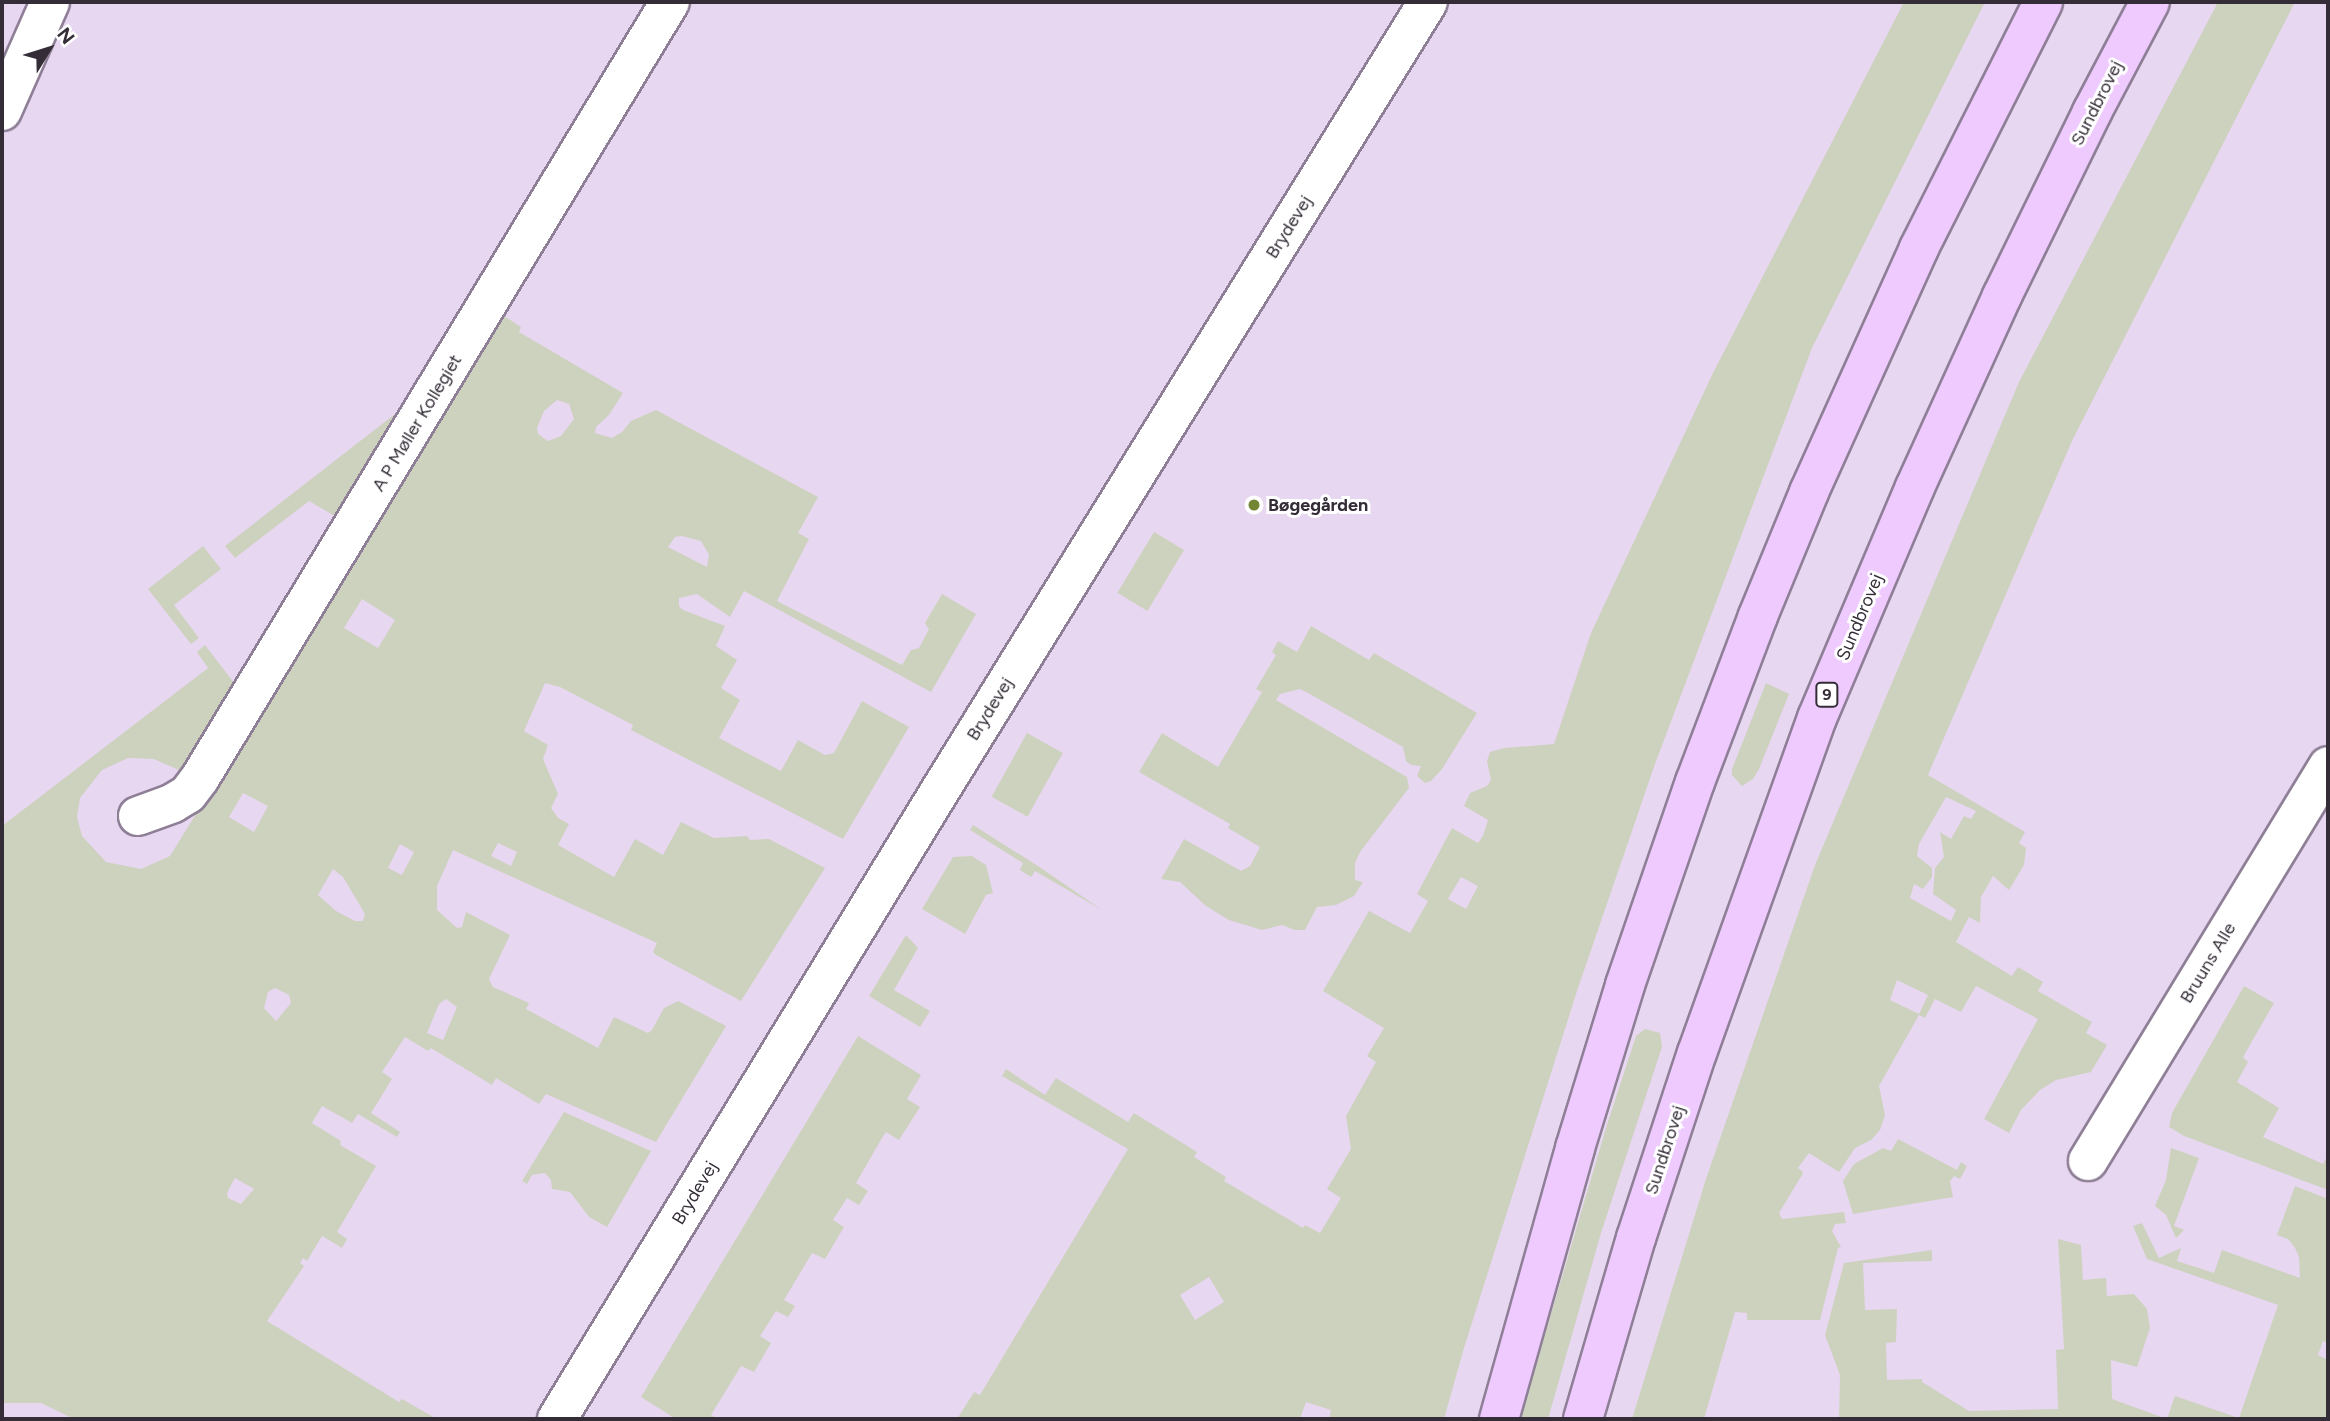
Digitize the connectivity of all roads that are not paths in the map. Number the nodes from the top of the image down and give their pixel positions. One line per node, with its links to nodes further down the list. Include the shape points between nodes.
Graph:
1 (50, 2): 6 (street)
2 (670, 2): 8 (street, A P Møller Kollegiet, via 200,778 188,794)
3 (1428, 2): 10 (street, Brydevej)
4 (2043, 2): 11 (main road, via 1919,248 1758,616 1621,998)
5 (2150, 2): 12 (main road, Sundbrovej / 9, via 2001,296 1817,718 1697,1053)
6 (2, 111)
7 (2328, 766): 9 (street, Bruuns Alle)
8 (138, 816)
9 (2088, 1161)
10 (557, 1419)
11 (1499, 1419)
12 (1583, 1419)

